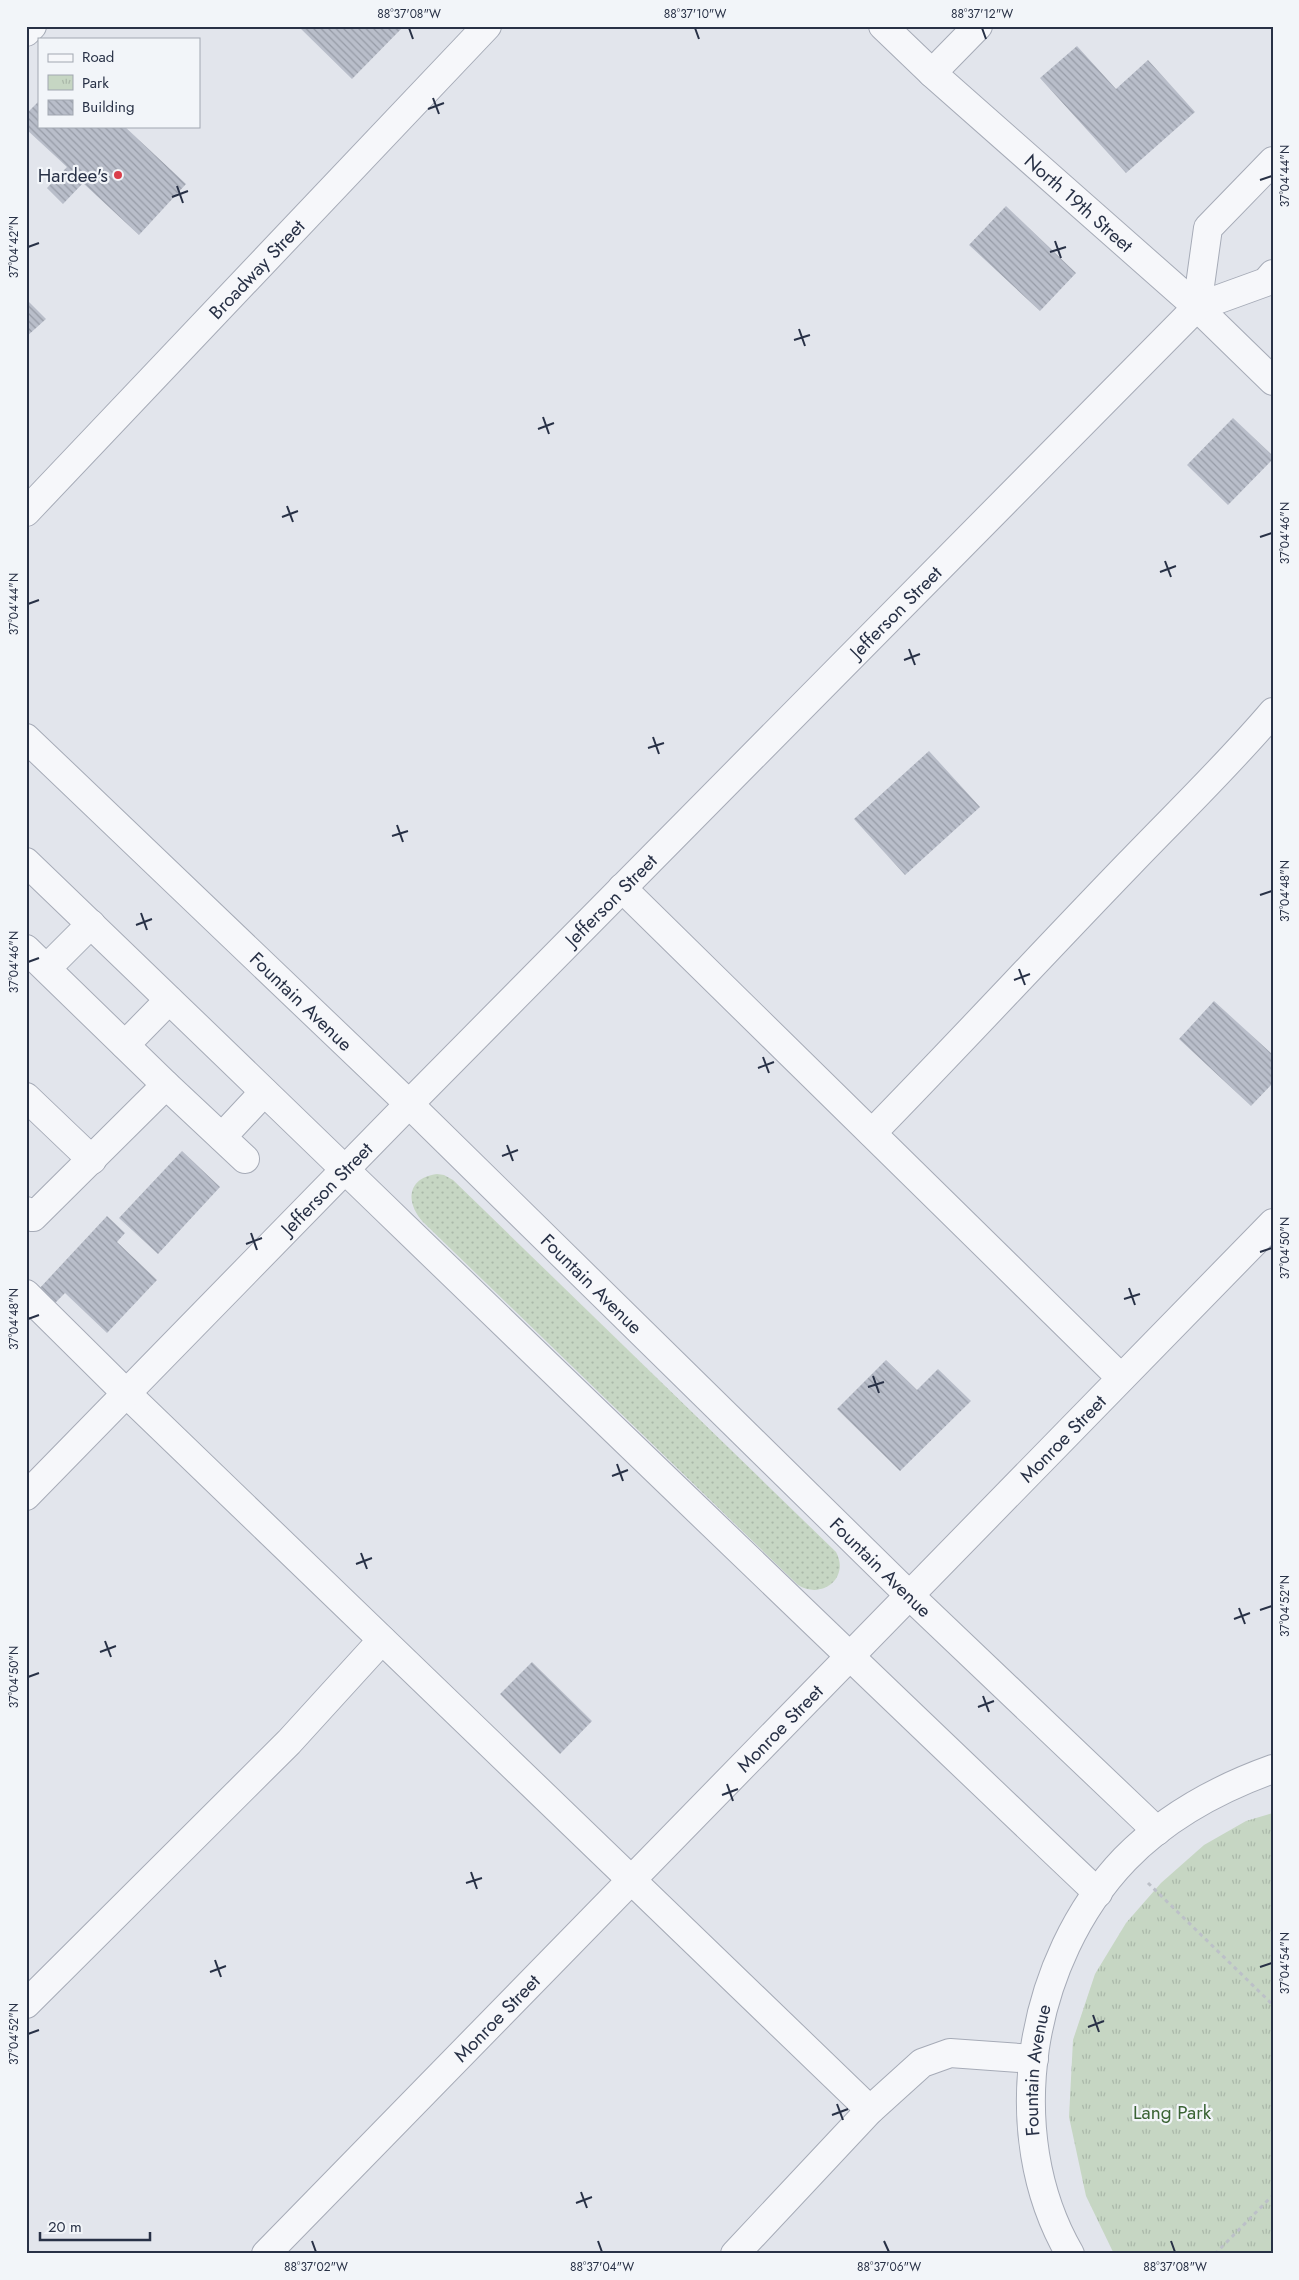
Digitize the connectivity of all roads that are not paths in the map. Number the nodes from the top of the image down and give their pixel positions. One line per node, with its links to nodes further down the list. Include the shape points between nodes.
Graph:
1 (32, 26): 5 (street)
2 (487, 26): 11 (street, Broadway Street)
3 (883, 26): 6 (street, North 19th Street)
4 (978, 26): 6 (street)
5 (26, 32)
6 (932, 74): 9 (street, North 19th Street)
7 (1273, 161): 9 (street, via 1208,228)
8 (1273, 274): 9 (street, Jefferson Street, via 1266,282)
9 (1197, 307): 10 (street, North 19th Street); 15 (street, Jefferson Street)
10 (1273, 381)
11 (26, 512)
12 (1273, 712): 25 (street, via 1235,757)
13 (26, 738): 24 (street, Fountain Avenue)
14 (26, 862): 16 (street)
15 (622, 888): 24 (street, Jefferson Street); 25 (street)
16 (91, 924): 18 (street); 19 (street)
17 (26, 949): 18 (street)
18 (47, 968): 20 (street)
19 (169, 1000): 20 (street); 22 (street)
20 (125, 1045): 21 (street)
21 (166, 1086): 26 (street); 28 (street)
22 (264, 1092): 26 (street); 29 (street)
23 (26, 1097): 28 (street)
24 (409, 1104): 29 (street, Jefferson Street); 36 (street, Fountain Avenue)
25 (872, 1134): 33 (street)
26 (222, 1137): 27 (street)
27 (245, 1159)
28 (92, 1160): 30 (street)
29 (346, 1168): 34 (street, Jefferson Street); 38 (street)
30 (29, 1218)
31 (1273, 1223): 33 (street, Monroe Street)
32 (26, 1294): 34 (street)
33 (1121, 1378): 36 (street, Monroe Street)
34 (126, 1394): 35 (street, Jefferson Street); 37 (street)
35 (26, 1496)
36 (909, 1595): 38 (street, Monroe Street); 40 (street, Fountain Avenue)
37 (382, 1640): 41 (street); 43 (street, via 289,1742)
38 (848, 1657): 41 (street, Monroe Street); 42 (street)
39 (1273, 1770): 40 (street, Fountain Avenue, via 1238,1781 1196,1803)
40 (1157, 1831): 42 (street, Fountain Avenue, via 1125,1860)
41 (631, 1880): 45 (street); 46 (street, Monroe Street)
42 (1098, 1893): 44 (street, Fountain Avenue, via 1069,1939 1048,1989 1034,2041)
43 (26, 2004)
44 (1034, 2059): 45 (street, via 950,2053 922,2062); 48 (street, Fountain Avenue, via 1030,2095 1035,2149 1047,2201)
45 (870, 2110): 47 (street)
46 (266, 2254)
47 (735, 2254)
48 (1070, 2254)

